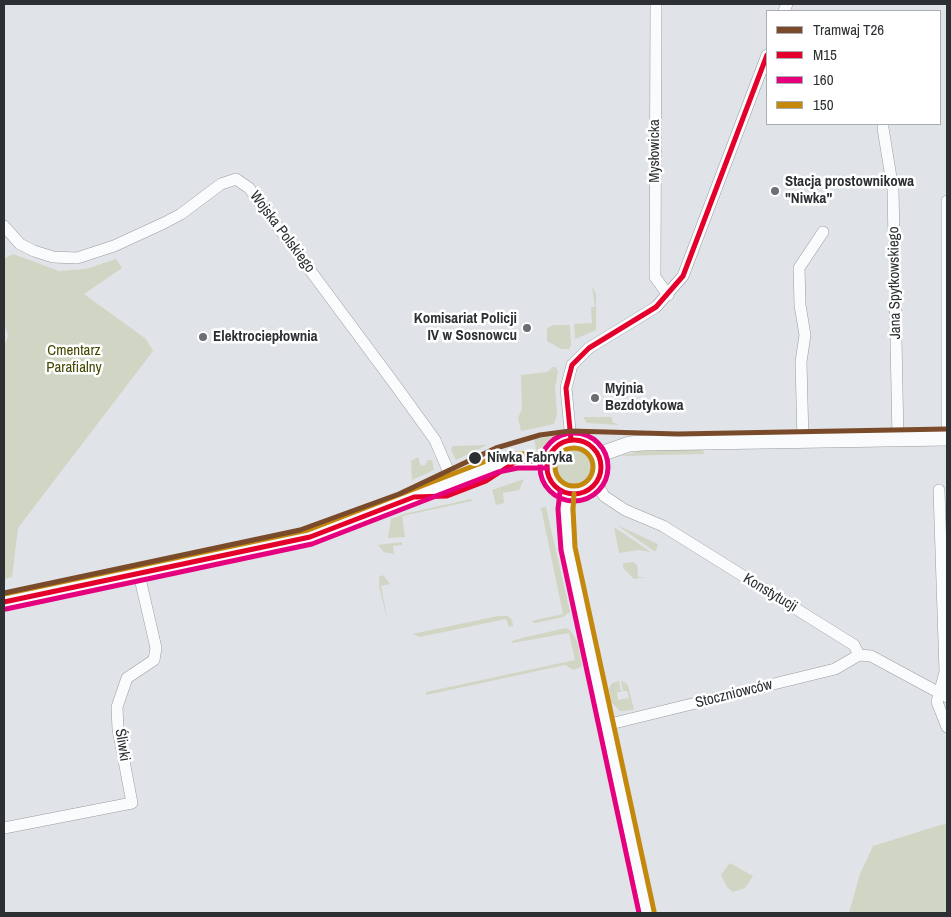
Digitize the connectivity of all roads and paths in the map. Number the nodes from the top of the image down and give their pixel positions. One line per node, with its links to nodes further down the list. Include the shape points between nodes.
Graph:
1 (656, 4): 7 (street, Mysłowicka, via 655,277)
2 (766, 59): 7 (street, via 691,259)
3 (883, 128): 9 (street, Jana Spytkowskiego, via 893,190)
4 (947, 201): 8 (street)
5 (4, 226): 14 (street, Wojska Polskiego, via 20,244 34,251 53,257 78,258 114,246 182,214 221,184 236,179 249,188 413,409 435,440)
6 (823, 232): 11 (street, via 799,268 805,335 801,362)
7 (668, 295): 10 (street, via 644,316 589,348 572,365 566,388)
8 (947, 438): 9 (main road)
9 (898, 439): 11 (main road)
10 (571, 440): 12 (main road, via 590,445); 13 (main road, via 553,449)
11 (803, 440): 12 (main road, via 629,444)
12 (598, 455): 15 (main road, via 600,474)
13 (547, 462): 14 (main road, via 505,463); 17 (main road, via 550,480)
14 (453, 482): 18 (main road, via 310,538)
15 (596, 482): 17 (main road, via 583,492); 20 (street, Konstytucji, via 604,496 625,510 663,526 854,645)
16 (939, 490): 21 (street)
17 (567, 493): 22 (street, via 568,548)
18 (139, 574): 19 (main road); 24 (street, Śliwki, via 156,648 154,660 127,678 117,707 118,730 132,803)
19 (4, 602)
20 (859, 655): 21 (street, Konstytucji, via 870,656); 22 (street, Stoczniowców, via 835,669)
21 (943, 696): 23 (street, via 937,702)
22 (606, 725): 25 (street)
23 (947, 727)
24 (4, 828)
25 (646, 913)

